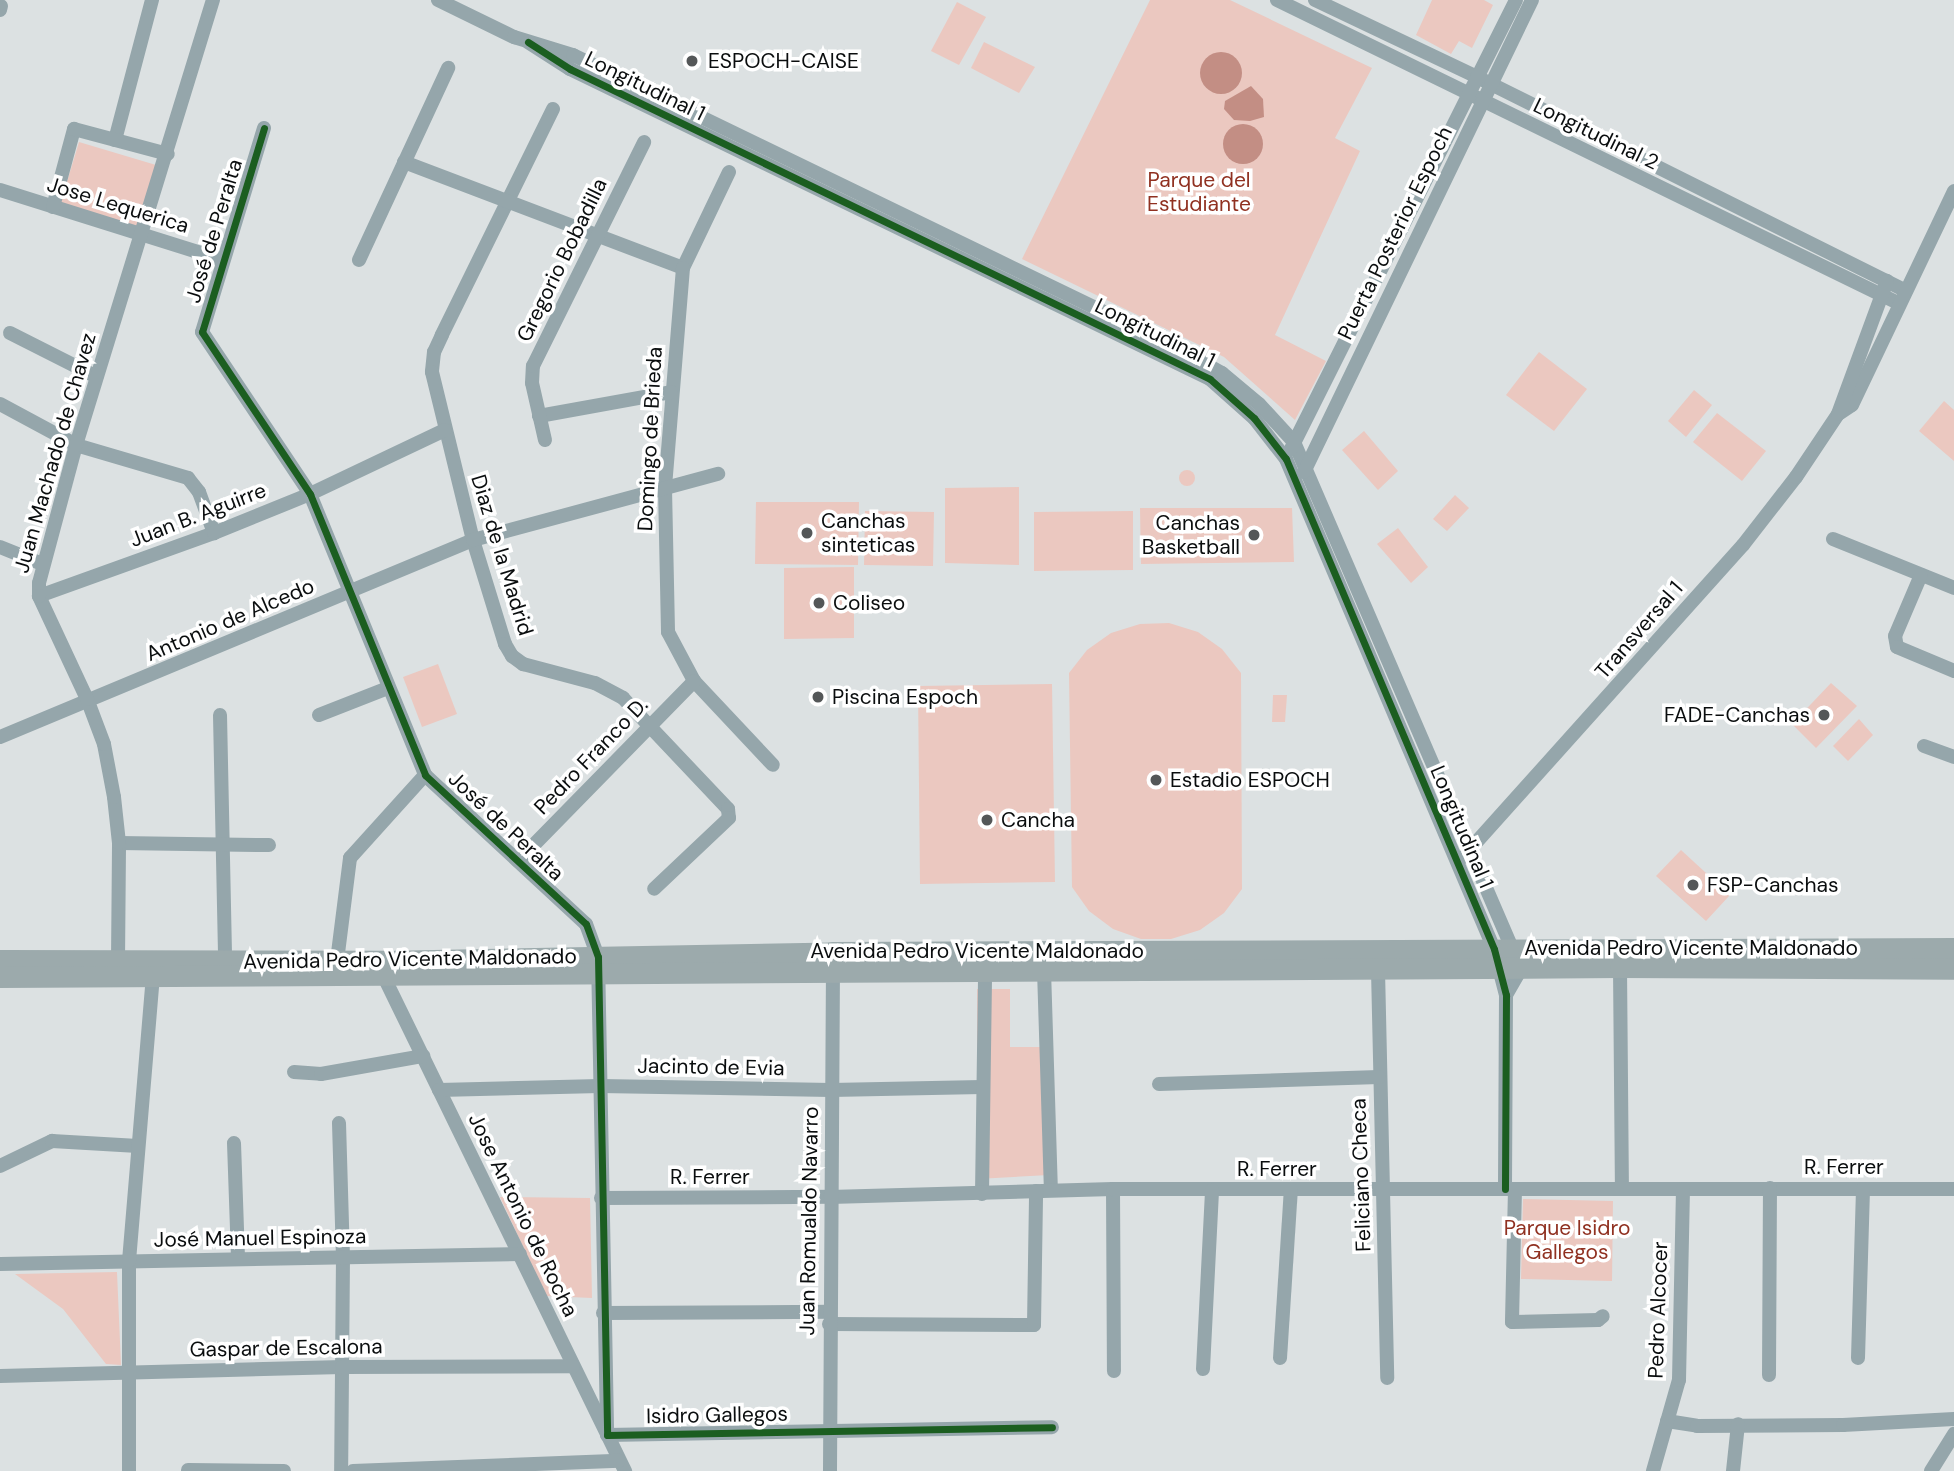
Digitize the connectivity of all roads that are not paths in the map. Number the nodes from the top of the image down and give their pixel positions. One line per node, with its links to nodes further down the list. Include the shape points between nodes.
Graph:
1 (152, 0): 14 (street)
2 (213, 0): 17 (street, Juan Machado de Chavez)
3 (439, 0): 8 (street, Longitudinal 1)
4 (1277, 0): 11 (street, Longitudinal 2)
5 (1315, 0): 10 (street, Longitudinal 2)
6 (1516, 0): 10 (street, Puerta Posterior Espoch)
7 (1532, 0): 10 (street, Puerta Posterior Espoch)
8 (528, 42): 41 (street, Longitudinal 1, via 585,61 1166,342 1222,373 1259,404); 43 (street, Longitudinal 1, via 581,75 1210,379 1254,418)
9 (448, 68): 18 (street)
10 (1484, 80): 11 (street, Puerta Posterior Espoch); 16 (street, Longitudinal 2)
11 (1475, 99): 19 (street, Longitudinal 2); 41 (street, Puerta Posterior Espoch); 44 (street, Puerta Posterior Espoch)
12 (553, 109): 23 (street, Diaz de la Madrid)
13 (264, 128): 27 (street, José de Peralta)
14 (115, 140): 17 (street); 24 (street, via 74,129)
15 (644, 142): 26 (street, Gregorio Bobadilla)
16 (1627, 151): 19 (street); 30 (street, Longitudinal 2)
17 (168, 154): 25 (street, Juan Machado de Chavez)
18 (404, 162): 23 (street); 28 (street)
19 (1618, 168): 31 (street, Longitudinal 2)
20 (729, 172): 29 (street, Domingo de Brieda)
21 (0, 190): 24 (street, Jose Lequerica)
22 (1954, 191): 32 (street, Transversal 1)
23 (508, 201): 26 (street); 39 (street, Diaz de la Madrid, via 434,352 432,372)
24 (53, 207): 25 (street, Jose Lequerica)
25 (142, 234): 27 (street, Jose Lequerica); 34 (street, Juan Machado de Chavez)
26 (597, 236): 29 (street); 38 (street, Gregorio Bobadilla, via 533,366)
27 (223, 260): 48 (street, José de Peralta, via 202,332)
28 (359, 260)
29 (683, 268): 35 (street, Domingo de Brieda)
30 (1887, 281): 31 (street, Transversal 1); 32 (street, Longitudinal 2)
31 (1881, 295): 32 (street, Longitudinal 2); 37 (street, Transversal 1)
32 (1902, 297): 37 (street, Transversal 1, via 1852,405)
33 (10, 333): 34 (street)
34 (97, 377): 42 (street, Juan Machado de Chavez)
35 (671, 392): 38 (street); 47 (street, Domingo de Brieda)
36 (0, 404): 42 (street)
37 (1839, 414): 73 (street, Transversal 1, via 1743,545)
38 (539, 416): 40 (street, Gregorio Bobadilla)
39 (445, 430): 48 (street, Juan B. Aguirre); 51 (street, Diaz de la Madrid)
40 (545, 440)
41 (1294, 443): 43 (street, Puerta Posterior Espoch); 44 (street, Longitudinal 1)
42 (76, 445): 49 (street, via 188,478 199,492); 53 (street, Juan Machado de Chavez)
43 (1286, 459): 46 (street, Longitudinal 1)
44 (1305, 469): 46 (street, Puerta Posterior Espoch); 73 (street, Longitudinal 1)
45 (718, 474): 47 (street, Antonio de Alcedo)
46 (1298, 486): 75 (street, Longitudinal 1)
47 (665, 488): 51 (street, Antonio de Alcedo); 59 (street, Domingo de Brieda, via 668,632)
48 (310, 494): 49 (street, Juan B. Aguirre); 56 (street, José de Peralta)
49 (214, 533): 57 (street, Juan B. Aguirre)
50 (1833, 539): 54 (street)
51 (473, 540): 56 (street, Antonio de Alcedo); 64 (street, Diaz de la Madrid, via 512,656 523,664 608,689 623,698)
52 (0, 547): 53 (street)
53 (42, 564): 57 (street, Juan Machado de Chavez)
54 (1921, 575): 55 (street); 58 (street, via 1895,636 1897,648)
55 (1954, 587)
56 (349, 590): 60 (street, José de Peralta); 61 (street, Antonio de Alcedo)
57 (39, 596): 61 (street, Juan Machado de Chavez)
58 (1954, 671)
59 (694, 681): 64 (street, Pedro Franco D.); 68 (street, Domingo de Brieda)
60 (388, 688): 63 (street); 69 (street, José de Peralta)
61 (87, 699): 65 (street, Antonio de Alcedo); 70 (street, Juan Machado de Chavez, via 104,744)
62 (220, 715): 71 (street)
63 (319, 715)
64 (648, 728): 74 (street, Pedro Franco D.); 76 (street, Diaz de la Madrid, via 729,813 729,818)
65 (0, 737)
66 (1924, 746): 67 (street)
67 (1954, 757)
68 (774, 765)
69 (425, 775): 74 (street, José de Peralta); 82 (street, via 350,858)
70 (119, 843): 71 (street); 80 (street, Juan Machado de Chavez)
71 (222, 844): 72 (street); 81 (street)
72 (269, 845)
73 (1469, 851): 75 (street, Transversal 1); 78 (street, Longitudinal 1)
74 (519, 861): 83 (street, José de Peralta, via 586,925)
75 (1457, 863): 78 (street, Longitudinal 1)
76 (654, 888)
77 (1954, 948): 78 (main road, Avenida Pedro Vicente Maldonado)
78 (1507, 959): 83 (main road, Avenida Pedro Vicente Maldonado, via 832,951); 84 (main road, Avenida Pedro Vicente Maldonado); 87 (main road, Avenida Pedro Vicente Maldonado); 93 (street); 93 (street)
79 (0, 960): 80 (main road, Avenida Pedro Vicente Maldonado)
80 (118, 961): 81 (main road, Avenida Pedro Vicente Maldonado)
81 (225, 961): 82 (main road, Avenida Pedro Vicente Maldonado)
82 (337, 961): 83 (main road, Avenida Pedro Vicente Maldonado)
83 (599, 966): 88 (main road, Avenida Pedro Vicente Maldonado); 92 (main road, Avenida Pedro Vicente Maldonado); 98 (street, José de Peralta)
84 (1620, 967): 85 (main road, Avenida Pedro Vicente Maldonado); 106 (street)
85 (1954, 968)
86 (1044, 970): 87 (main road, Avenida Pedro Vicente Maldonado); 89 (main road, Avenida Pedro Vicente Maldonado); 114 (street)
87 (1378, 970): 96 (street, Feliciano Checa)
88 (833, 971): 89 (main road, Avenida Pedro Vicente Maldonado); 101 (street, Juan Romualdo Navarro)
89 (985, 971): 99 (street)
90 (153, 976): 91 (main road, Avenida Pedro Vicente Maldonado); 92 (main road, Avenida Pedro Vicente Maldonado); 104 (street)
91 (0, 977)
92 (384, 977): 94 (street, Jose Antonio de Rocha)
93 (1506, 995): 110 (street)
94 (423, 1056): 95 (street, via 321,1074); 100 (street, Jose Antonio de Rocha)
95 (294, 1072)
96 (1380, 1077): 97 (street); 109 (street, Feliciano Checa)
97 (1160, 1084)
98 (600, 1086): 100 (street, Jacinto de Evia); 101 (street, Jacinto de Evia); 119 (street, José de Peralta)
99 (982, 1087): 101 (street, Jacinto de Evia); 117 (street)
100 (439, 1090): 120 (street, Jose Antonio de Rocha)
101 (831, 1090): 118 (street, Juan Romualdo Navarro)
102 (339, 1123): 121 (street)
103 (234, 1143): 122 (street)
104 (138, 1146): 105 (street, via 52,1141); 123 (street)
105 (0, 1166)
106 (1622, 1188): 110 (street, R. Ferrer); 111 (street, R. Ferrer)
107 (1770, 1188): 111 (street, R. Ferrer); 112 (street, R. Ferrer); 135 (street)
108 (1113, 1189): 114 (street, R. Ferrer); 115 (street, R. Ferrer); 133 (street)
109 (1383, 1189): 110 (street, R. Ferrer); 116 (street, R. Ferrer); 137 (street, Feliciano Checa)
110 (1510, 1189): 126 (street, via 1512,1322)
111 (1683, 1189): 139 (street, Pedro Alcocer, via 1679,1380)
112 (1863, 1189): 113 (street, R. Ferrer); 129 (street)
113 (1954, 1189)
114 (1043, 1190): 117 (street, R. Ferrer); 127 (street, via 1034,1325)
115 (1212, 1190): 116 (street, R. Ferrer); 132 (street)
116 (1291, 1190): 128 (street)
117 (982, 1194): 118 (street, R. Ferrer)
118 (830, 1197): 119 (street, R. Ferrer); 127 (street, Juan Romualdo Navarro)
119 (601, 1198): 125 (street, José de Peralta)
120 (520, 1254): 121 (street, José Manuel Espinoza); 130 (street, Jose Antonio de Rocha)
121 (342, 1257): 122 (street, José Manuel Espinoza); 131 (street)
122 (238, 1259): 123 (street, José Manuel Espinoza)
123 (129, 1261): 124 (street, José Manuel Espinoza); 134 (street)
124 (0, 1264)
125 (603, 1314): 127 (street); 144 (street, José de Peralta)
126 (1604, 1317)
127 (829, 1318): 142 (street, Juan Romualdo Navarro)
128 (1280, 1358)
129 (1858, 1359)
130 (573, 1366): 131 (street, Gaspar de Escalona); 144 (street, Jose Antonio de Rocha)
131 (342, 1367): 134 (street, Gaspar de Escalona); 150 (street)
132 (1203, 1369)
133 (1114, 1371)
134 (129, 1373): 136 (street, Gaspar de Escalona); 148 (street)
135 (1769, 1375)
136 (0, 1376)
137 (1387, 1378)
138 (1954, 1419): 140 (street)
139 (1667, 1421): 140 (street, via 1697,1426); 153 (street, Pedro Alcocer)
140 (1738, 1424): 154 (street)
141 (1052, 1427): 142 (street, Isidro Gallegos)
142 (828, 1430): 144 (street, Isidro Gallegos); 152 (street, Juan Romualdo Navarro)
143 (1954, 1434): 155 (street)
144 (607, 1435): 145 (street, Jose Antonio de Rocha)
145 (622, 1466): 146 (street)
146 (533, 1468): 151 (street)
147 (188, 1470): 149 (street)
148 (129, 1471)
149 (284, 1471)
150 (341, 1471)
151 (353, 1471)
152 (830, 1471)
153 (1653, 1471)
154 (1733, 1471)
155 (1931, 1471)

